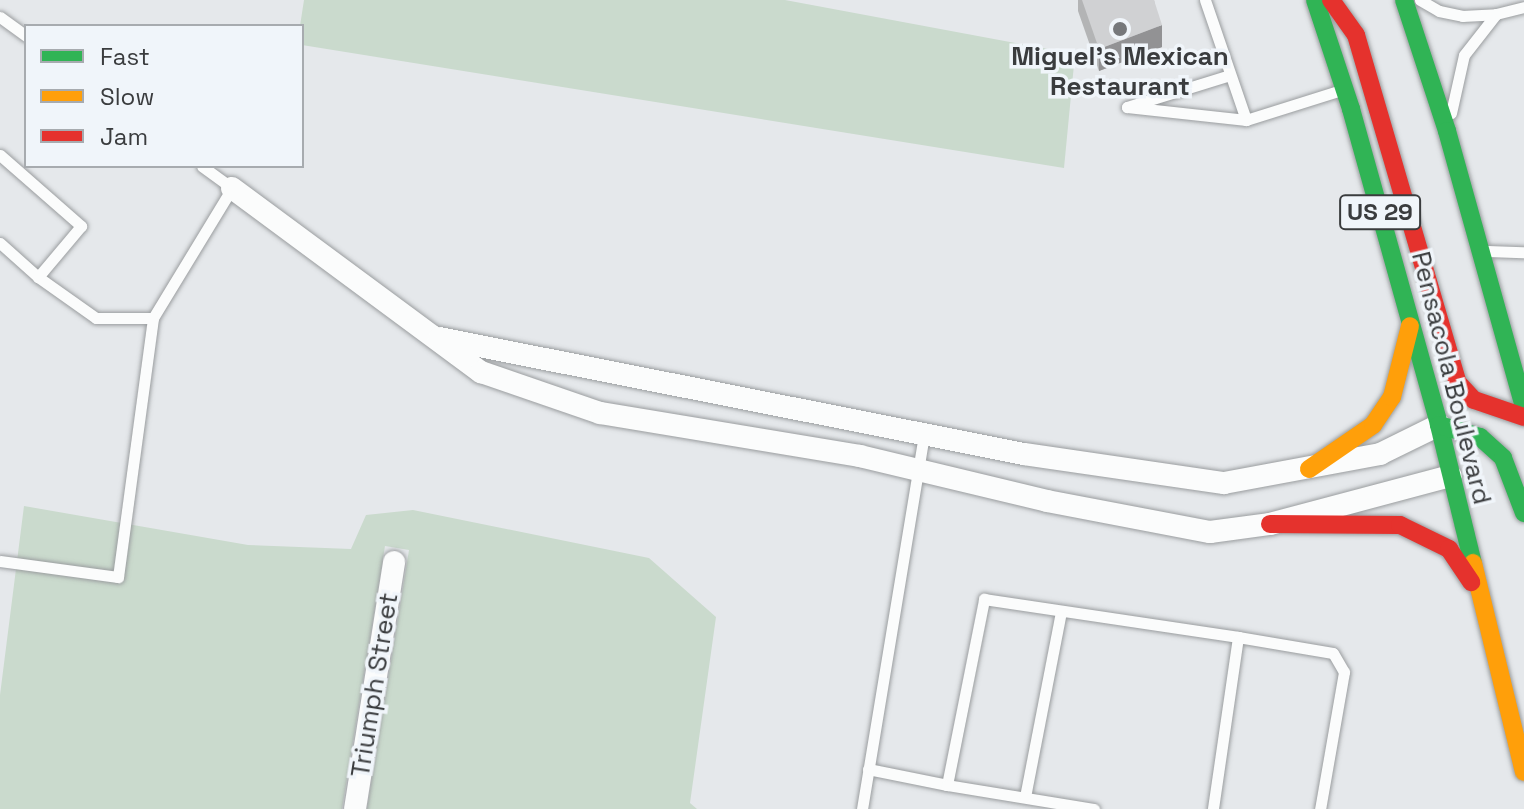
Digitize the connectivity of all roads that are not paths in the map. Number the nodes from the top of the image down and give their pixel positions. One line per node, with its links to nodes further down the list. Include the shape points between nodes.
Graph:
1 (1205, 0): 10 (lane)
2 (1315, 0): 11 (main road, Pensacola Boulevard / US 29)
3 (1331, 0): 27 (main road, via 1356,35 1458,383 1474,400)
4 (1404, 0): 13 (main road)
5 (1420, 0): 7 (lane, via 1462,16)
6 (1524, 8): 7 (lane)
7 (1496, 14): 13 (lane, via 1464,55)
8 (0, 17): 9 (lane)
9 (24, 35)
10 (1230, 75): 12 (lane); 12 (lane, via 1127,107)
11 (1344, 89): 12 (lane); 24 (main road, Pensacola Boulevard / US 29)
12 (1246, 120)
13 (1447, 131): 18 (main road)
14 (0, 155): 20 (lane, via 81,226)
15 (205, 168): 16 (lane)
16 (232, 188): 23 (lane); 25 (street)
17 (0, 243): 20 (lane)
18 (1482, 251): 19 (lane); 21 (main road)
19 (1524, 252)
20 (38, 277): 23 (lane, via 96,318)
21 (1497, 302): 22 (main road); 26 (main road)
22 (1515, 315)
23 (153, 318): 35 (lane, via 118,577)
24 (1411, 322): 28 (main road, Pensacola Boulevard / US 29); 31 (main road, via 1392,397 1373,425)
25 (435, 338): 29 (street); 30 (street, via 481,372 600,413)
26 (1524, 406)
27 (1524, 417)
28 (1439, 425): 31 (street, via 1380,454); 32 (main road, Pensacola Boulevard / US 29); 33 (main road, via 1480,437 1503,458)
29 (924, 434): 30 (lane); 31 (street, via 1224,483)
30 (917, 469): 34 (street, via 1210,532); 40 (lane)
31 (1309, 469)
32 (1451, 476): 34 (street); 37 (main road, Pensacola Boulevard / US 29)
33 (1524, 513)
34 (1270, 524): 37 (main road, via 1400,525 1449,549)
35 (0, 561)
36 (394, 562): 44 (street, Triumph Street)
37 (1478, 591): 41 (main road, Pensacola Boulevard / US 29)
38 (1061, 611): 39 (lane); 42 (lane, via 984,599); 43 (lane)
39 (1238, 637): 47 (lane); 48 (lane, via 1333,653 1344,672)
40 (868, 769): 42 (lane); 45 (lane)
41 (1524, 772)
42 (947, 785): 43 (lane)
43 (1025, 797): 46 (lane)
44 (355, 809)
45 (862, 809)
46 (1094, 809)
47 (1213, 809)
48 (1320, 809)

